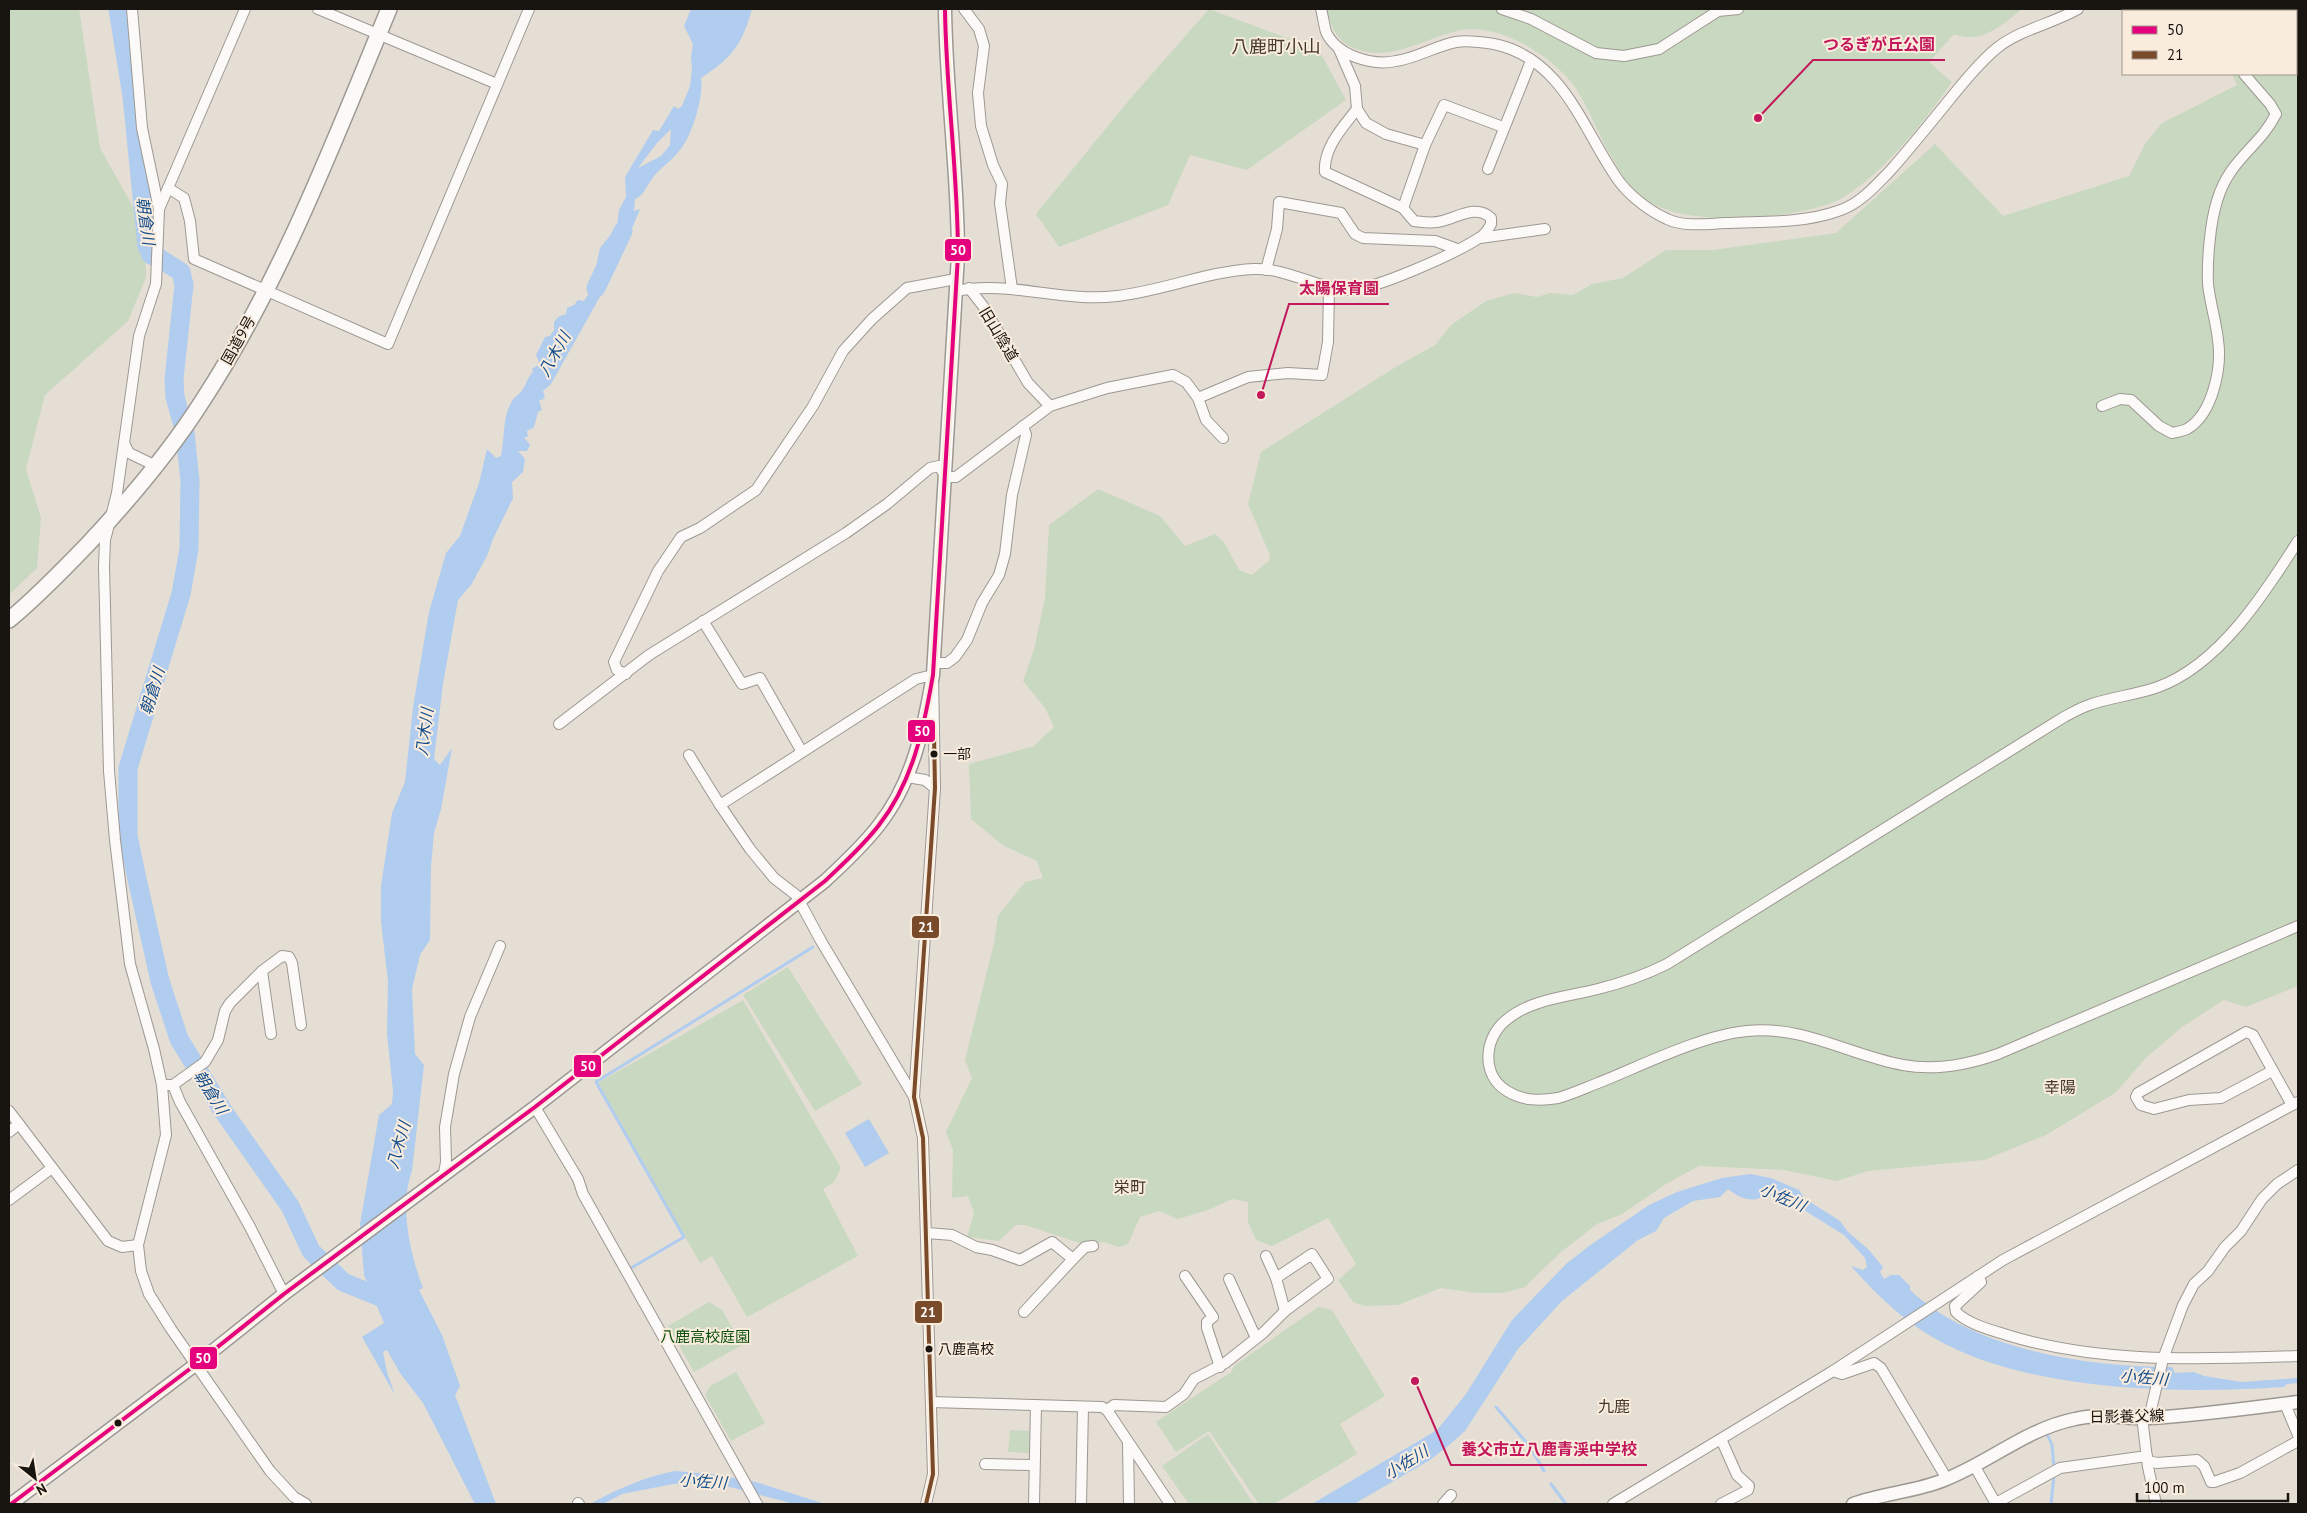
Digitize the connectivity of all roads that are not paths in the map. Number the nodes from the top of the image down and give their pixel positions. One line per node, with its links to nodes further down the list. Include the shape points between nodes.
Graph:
1 (132, 9): 23 (street, via 142,128)
2 (245, 9): 21 (street)
3 (318, 9): 12 (street)
4 (389, 9): 12 (highway, 国道9号)
5 (529, 9): 16 (street)
6 (945, 9): 28 (main road, via 957,194)
7 (964, 9): 31 (street, via 984,46 978,92 980,126 1002,184 1000,203)
8 (1321, 9): 13 (street, via 1327,32)
9 (1502, 9): 10 (street, via 1531,18 1596,52 1624,56 1659,49 1718,11)
10 (1738, 9)
11 (2078, 9): 14 (street, via 1996,48 1867,195 1836,212 1771,222 1700,224 1668,220 1640,202 1616,178 1575,105 1545,70)
12 (379, 35): 16 (street); 32 (highway, 国道9号)
13 (1339, 49): 14 (street, via 1375,63 1397,62 1456,42 1477,41 1497,45); 17 (street, via 1355,86)
14 (1531, 61): 18 (street)
15 (2245, 75): 35 (street, via 2276,114 2230,169 2216,203 2208,280 2219,356 2214,392 2205,410 2188,428 2172,433 2159,426 2131,400 2120,398)
16 (497, 84): 32 (street, via 388,344)
17 (1357, 109): 19 (street, via 1366,123 1386,134); 22 (street, via 1332,144 1324,161 1325,172)
18 (1503, 127): 19 (street, via 1444,105); 20 (street)
19 (1425, 144): 22 (street)
20 (1488, 168)
21 (168, 188): 23 (street); 32 (street, via 184,198 194,259)
22 (1403, 208): 25 (street, via 1414,222 1430,223 1475,211 1486,213 1491,224)
23 (159, 209): 38 (street, via 156,284 139,336)
24 (1545, 229): 25 (street, 旧山陰道)
25 (1480, 238): 26 (street, 旧山陰道)
26 (1457, 249): 27 (street, via 1435,241 1363,238 1355,234 1341,213 1279,202 1277,229); 29 (street, 旧山陰道, via 1389,280 1348,290)
27 (1266, 270): 29 (street, 旧山陰道, via 1287,273); 31 (street, 旧山陰道, via 1219,274 1116,296 1071,298)
28 (956, 285): 30 (street); 40 (main road); 46 (street, via 906,288 872,319 843,351 812,406 756,490 681,537 658,571 614,662 617,670)
29 (1329, 287): 33 (street, via 1328,342 1322,375 1288,373 1248,377)
30 (968, 288): 31 (street, 旧山陰道); 34 (street, 旧山陰道, via 983,306 1028,383)
31 (1012, 289)
32 (265, 292): 39 (highway, 国道9号, via 231,355)
33 (1198, 398): 34 (street, via 1186,382 1173,375 1107,388); 37 (street, via 1206,420)
34 (1050, 406): 36 (street)
35 (2102, 406)
36 (1024, 426): 40 (street, via 956,477); 45 (street, via 1026,436 1012,494 1005,554 999,575 982,602 967,640 955,657)
37 (1224, 438)
38 (124, 443): 39 (street, via 129,453); 41 (street)
39 (156, 466): 41 (highway, 国道9号)
40 (946, 478): 44 (street, via 939,466 930,468 846,533); 45 (main road)
41 (110, 521): 43 (highway, 国道9号); 61 (street, via 104,566 109,771 115,840 130,964)
42 (2298, 541): 54 (street, via 2228,637 2177,679 2089,705 2064,717 1667,964 1624,981 1533,1005 1517,1013 1495,1031 1488,1055 1490,1067 1504,1090 1529,1100 1560,1097 1714,1038 1747,1031 1798,1033 1904,1065 1956,1065 1998,1054)
43 (9, 620)
44 (703, 621): 46 (street, via 648,655); 48 (street, via 742,684 760,678)
45 (934, 669): 48 (street); 50 (main road, via 925,723); 51 (street)
46 (626, 674): 47 (street)
47 (559, 724)
48 (802, 752): 52 (street)
49 (689, 755): 52 (street)
50 (907, 778): 51 (street, via 926,780); 53 (main road, via 880,824 857,851)
51 (935, 788): 62 (street)
52 (720, 805): 53 (street, via 750,849)
53 (799, 901): 62 (street); 64 (main road)
54 (2298, 926)
55 (500, 946): 70 (street, via 470,1017 454,1074 445,1127)
56 (262, 971): 57 (street, via 282,956 289,957); 58 (street); 60 (street, via 230,1003 218,1040 205,1062)
57 (301, 1025)
58 (271, 1034)
59 (2272, 1071): 59 (street, via 2253,1035 2246,1032 2136,1097 2141,1105 2154,1109 2189,1100 2221,1098); 63 (street)
60 (173, 1085): 61 (street); 81 (street)
61 (162, 1086): 73 (street, via 166,1135)
62 (914, 1097): 72 (street, via 923,1138)
63 (2295, 1104): 78 (street)
64 (535, 1107): 70 (main road); 111 (street)
65 (9, 1111): 66 (street)
66 (19, 1124): 67 (street); 68 (street)
67 (9, 1132)
68 (52, 1168): 71 (street); 73 (street, via 108,1241 122,1247)
69 (2298, 1170): 86 (street, via 2276,1184 2262,1199 2241,1231 2194,1284)
70 (444, 1174): 81 (main road)
71 (9, 1200)
72 (927, 1233): 76 (street, via 952,1235 976,1247 1020,1260 1052,1242); 90 (street)
73 (138, 1245): 87 (street, via 141,1271 149,1294)
74 (1093, 1246): 76 (street, via 1085,1247)
75 (1266, 1256): 79 (street)
76 (1073, 1258): 83 (street)
77 (1184, 1276): 88 (street, via 1213,1317 1207,1328)
78 (1978, 1276): 86 (street, via 1979,1285 1954,1309 1959,1315 1990,1330 2063,1349 2109,1356); 89 (street)
79 (1276, 1278): 82 (street); 82 (street, via 1312,1254 1328,1280)
80 (1229, 1279): 84 (street)
81 (287, 1292): 87 (main road)
82 (1285, 1311): 84 (street)
83 (1024, 1312)
84 (1256, 1338): 88 (street)
85 (2298, 1356): 86 (street)
86 (2163, 1358): 96 (street)
87 (195, 1365): 108 (street); 109 (main road)
88 (1220, 1367): 95 (street, via 1194,1379 1184,1394 1166,1407 1114,1405)
89 (1833, 1371): 98 (street); 105 (street, via 1842,1374 1874,1363 1881,1368)
90 (931, 1402): 93 (street); 112 (street, via 933,1480)
91 (2298, 1402): 92 (main road, 日影養父線)
92 (2284, 1404): 96 (main road, 日影養父線); 97 (street)
93 (1036, 1405): 94 (street); 103 (street)
94 (1083, 1407): 95 (street); 114 (street)
95 (1107, 1410): 100 (street)
96 (2146, 1418): 101 (street); 104 (main road, 日影養父線, via 2105,1415 2055,1423)
97 (2298, 1435)
98 (1721, 1439): 118 (street); 119 (street, via 1737,1475 1749,1486 1748,1490)
99 (2298, 1441): 101 (street, via 2240,1473 2214,1482 2197,1460 2157,1463)
100 (1128, 1442): 115 (street); 116 (street)
101 (2147, 1458): 121 (street, via 2060,1468); 122 (street)
102 (986, 1464): 103 (street)
103 (1034, 1465): 113 (street)
104 (1974, 1465): 105 (main road, 日影養父線); 121 (street)
105 (1947, 1479): 107 (main road, 日影養父線)
106 (1451, 1495): 117 (street)
107 (1882, 1500): 120 (main road, 日影養父線)
108 (292, 1501): 110 (street)
109 (11, 1504)
110 (306, 1504)
111 (757, 1504)
112 (926, 1504)
113 (1034, 1504)
114 (1081, 1504)
115 (1129, 1504)
116 (1170, 1504)
117 (1443, 1504)
118 (1613, 1504)
119 (1721, 1504)
120 (1853, 1504)
121 (1996, 1504)
122 (2156, 1504)

